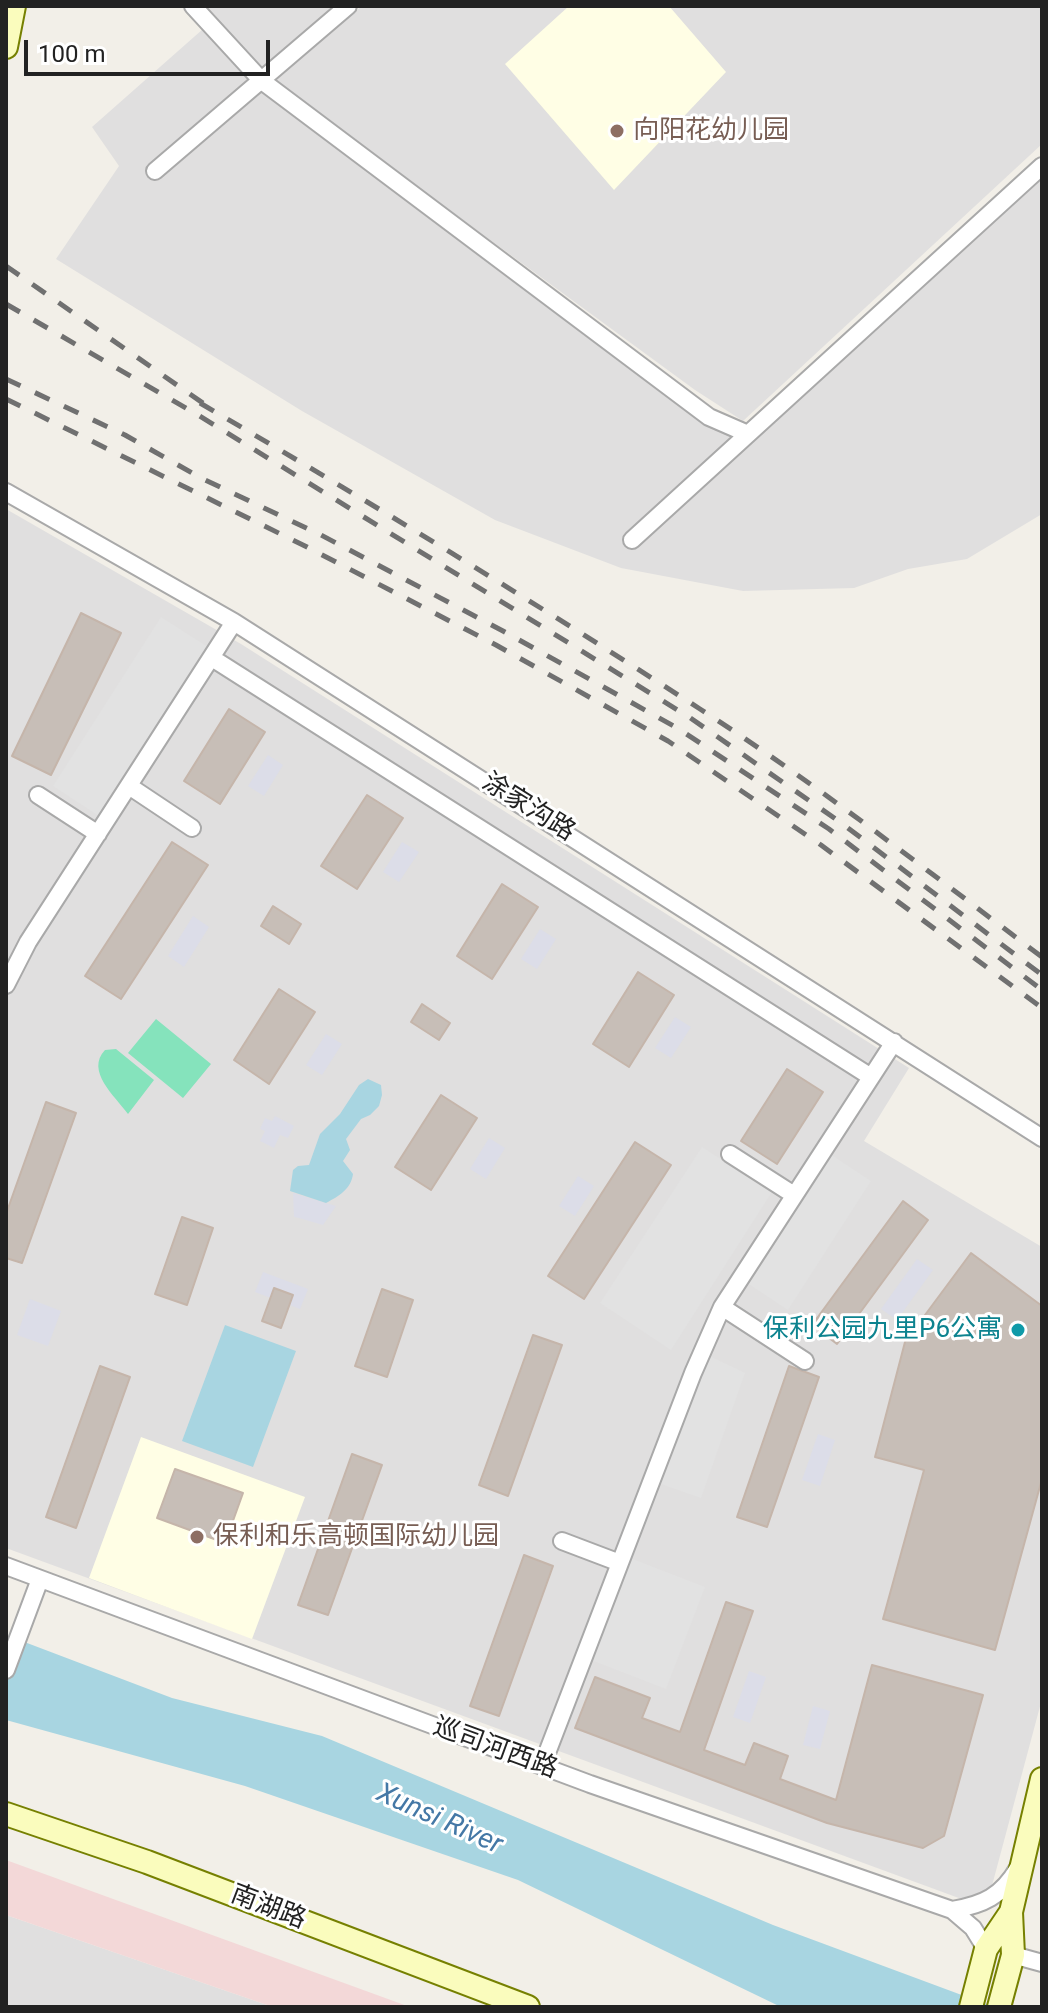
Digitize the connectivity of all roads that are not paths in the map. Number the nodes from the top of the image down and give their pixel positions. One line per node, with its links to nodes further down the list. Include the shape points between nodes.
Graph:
1 (14, 6): 4 (main road)
2 (193, 6): 5 (street)
3 (348, 6): 5 (street)
4 (6, 47)
5 (262, 81): 7 (street); 8 (street, via 709,417)
6 (1042, 166): 8 (street)
7 (155, 171)
8 (748, 434): 10 (street)
9 (6, 492): 11 (street, 涂家沟路)
10 (632, 540)
11 (234, 622): 12 (street); 18 (street, 涂家沟路)
12 (212, 658): 13 (street); 19 (street)
13 (129, 786): 15 (street); 16 (street)
14 (38, 795): 16 (street)
15 (192, 828)
16 (98, 834): 17 (street)
17 (6, 985)
18 (894, 1042): 19 (street); 20 (street, 涂家沟路)
19 (871, 1077): 22 (street)
20 (1042, 1138)
21 (730, 1154): 22 (street)
22 (794, 1195): 23 (street)
23 (722, 1307): 24 (street); 26 (street)
24 (805, 1361)
25 (562, 1541): 26 (street)
26 (620, 1563): 30 (street)
27 (6, 1566): 28 (street, 巡司河西路)
28 (40, 1579): 29 (street); 30 (street, 巡司河西路)
29 (6, 1670)
30 (542, 1766): 34 (street, 巡司河西路)
31 (1042, 1779): 33 (main road)
32 (6, 1814): 39 (main road, 南湖路)
33 (1021, 1862): 34 (street, via 997,1895); 35 (main road)
34 (952, 1910): 36 (street, via 973,1928)
35 (1011, 1912): 36 (main road); 37 (main road)
36 (986, 1949): 40 (main road)
37 (1013, 1955): 38 (street); 41 (main road)
38 (1042, 1963)
39 (528, 2007)
40 (971, 2007)
41 (999, 2007)

